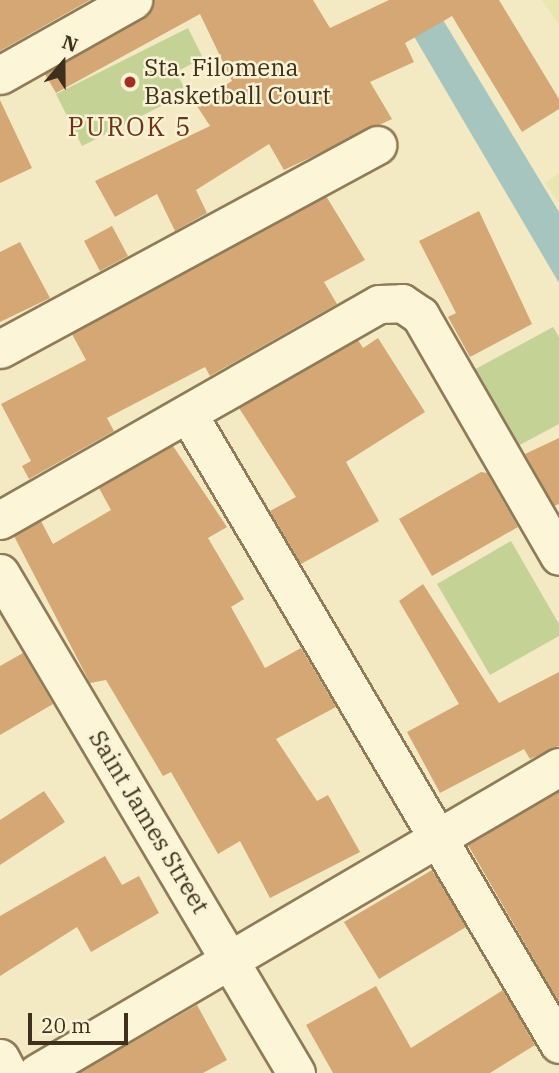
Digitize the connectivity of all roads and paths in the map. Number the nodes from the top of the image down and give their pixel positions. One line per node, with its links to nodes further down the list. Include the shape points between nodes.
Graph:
1 (133, 0): 2 (street)
2 (0, 75)
3 (377, 145): 4 (street)
4 (0, 349)
5 (188, 414): 6 (street); 7 (street, via 379,304 402,303 419,315); 10 (street)
6 (0, 520)
7 (559, 556)
8 (0, 573): 11 (street, Saint James Street)
9 (559, 767): 10 (street)
10 (441, 836): 11 (street); 12 (street)
11 (231, 960): 15 (street); 16 (street, Saint James Street)
12 (559, 1044)
13 (0, 1058): 14 (street)
14 (8, 1073)
15 (37, 1073)
16 (296, 1073)

